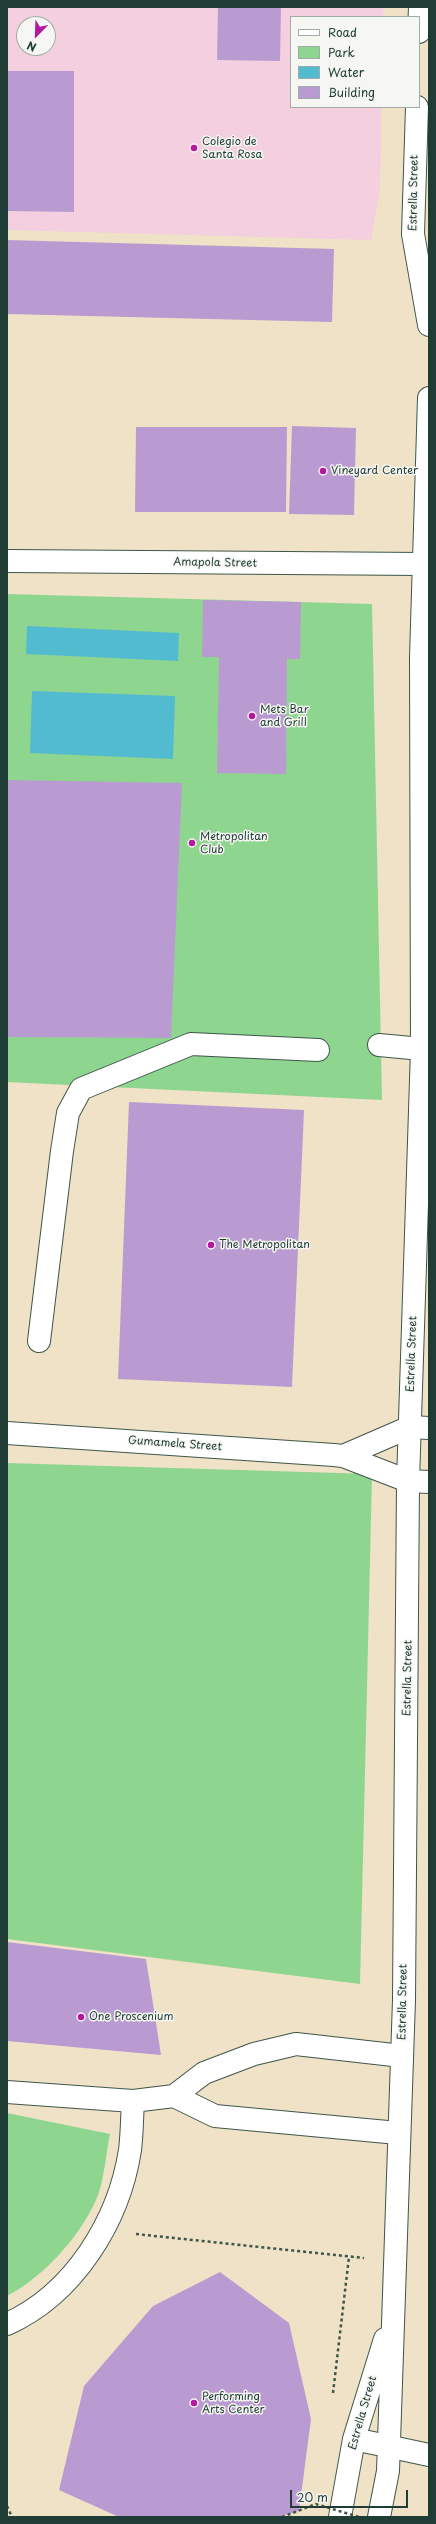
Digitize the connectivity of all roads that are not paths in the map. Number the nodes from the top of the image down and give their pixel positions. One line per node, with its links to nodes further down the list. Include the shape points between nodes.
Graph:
1 (417, 108): 2 (main road, Estrella Street, via 413,234)
2 (429, 326)
3 (429, 398): 5 (main road, Estrella Street)
4 (7, 560): 5 (main road, Amapola Street)
5 (423, 564): 6 (main road, Estrella Street)
6 (425, 704): 7 (main road, Estrella Street)
7 (424, 745): 9 (main road, Estrella Street)
8 (379, 1045): 9 (main road)
9 (422, 1049): 12 (main road, Estrella Street)
10 (318, 1050): 11 (main road, via 190,1044 81,1089 68,1113 64,1136)
11 (39, 1341)
12 (420, 1428): 14 (main road, Gumamela Street); 15 (main road, Estrella Street)
13 (7, 1433): 14 (main road, Gumamela Street)
14 (343, 1456): 15 (main road, Gumamela Street)
15 (419, 1481): 16 (main road, Estrella Street)
16 (402, 2056): 18 (main road, via 296,2044 254,2054 210,2070); 20 (main road, Estrella Street)
17 (7, 2092): 19 (main road)
18 (174, 2096): 19 (main road); 20 (main road, via 215,2116)
19 (133, 2101): 22 (main road, via 130,2150 122,2187 104,2231 71,2277 28,2314)
20 (398, 2133): 21 (main road, Estrella Street)
21 (394, 2311): 23 (main road, Estrella Street); 24 (main road, Estrella Street)
22 (7, 2324)
23 (354, 2439): 24 (main road); 26 (main road, Estrella Street)
24 (389, 2446): 25 (main road); 27 (main road, Estrella Street, via 388,2471)
25 (429, 2454)
26 (340, 2517)
27 (379, 2517)

